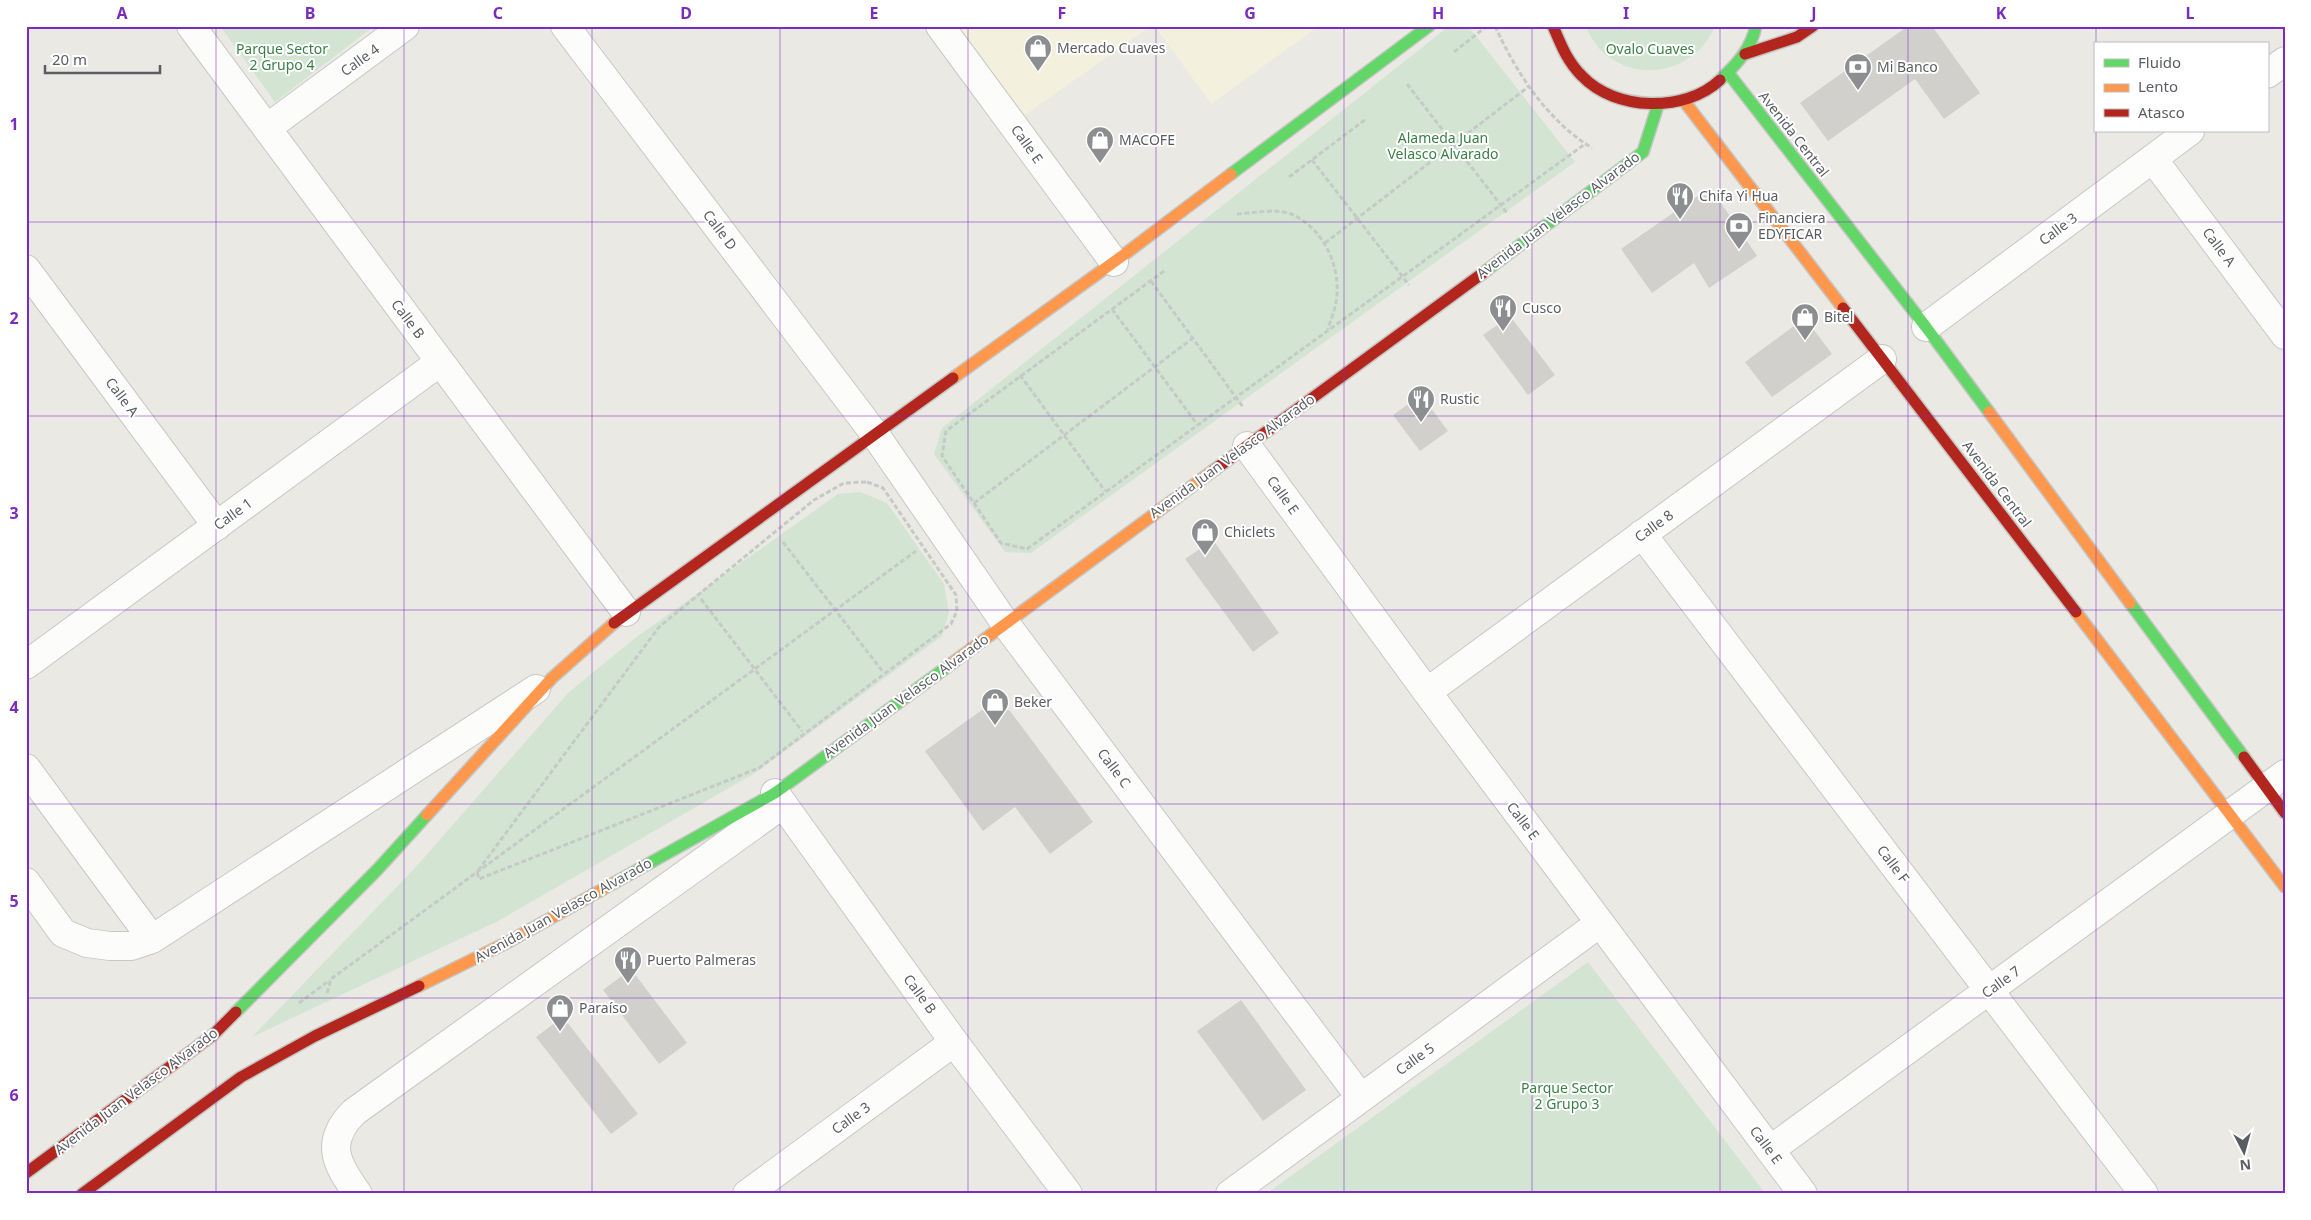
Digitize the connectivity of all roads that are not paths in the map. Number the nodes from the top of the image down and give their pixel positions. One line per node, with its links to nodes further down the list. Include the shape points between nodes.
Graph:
1 (191, 26): 15 (street, Calle B)
2 (406, 26): 15 (street, Calle 4)
3 (565, 26): 24 (street, Calle D)
4 (940, 26): 18 (street, Calle E)
5 (1429, 26): 18 (main road, Avenida Juan Velasco Alvarado)
6 (1553, 26): 14 (main road, via 1567,60 1585,80 1607,94 1632,103)
7 (1756, 26): 9 (main road)
8 (1813, 26): 9 (main road, via 1797,37)
9 (1745, 54): 12 (main road)
10 (2285, 61): 11 (street)
11 (2268, 73)
12 (1729, 74): 13 (main road, via 1709,90); 20 (main road, Avenida Central)
13 (1684, 101): 14 (main road); 22 (main road, Avenida Central)
14 (1658, 105): 25 (main road, Avenida Juan Velasco Alvarado, via 1643,152)
15 (267, 128): 23 (street, Calle B)
16 (2189, 132): 17 (street, Calle 3)
17 (2153, 159): 20 (street, Calle 3); 21 (street, Calle A)
18 (1122, 257): 24 (main road, Avenida Juan Velasco Alvarado)
19 (26, 269): 26 (street, Calle A)
20 (1926, 327): 34 (main road, Avenida Central)
21 (2285, 335)
22 (1882, 359): 27 (street, Calle 8); 37 (main road, Avenida Central)
23 (440, 362): 26 (street, Calle 1); 28 (street, Calle B)
24 (874, 434): 28 (main road, Avenida Juan Velasco Alvarado); 29 (street, Calle C)
25 (1255, 440): 29 (main road, Avenida Juan Velasco Alvarado); 32 (street, Calle E)
26 (217, 526): 30 (street, Calle 1)
27 (1642, 534): 32 (street, Calle 8); 42 (street, Calle F)
28 (626, 612): 31 (main road, Avenida Juan Velasco Alvarado)
29 (1005, 623): 35 (main road, Avenida Juan Velasco Alvarado); 44 (street, Calle C)
30 (26, 665)
31 (552, 678): 41 (street, Avenida Juan Velasco Alvarado); 46 (main road, Avenida Juan Velasco Alvarado, via 377,870 213,1035)
32 (1427, 692): 40 (street, Calle E)
33 (26, 768): 41 (street)
34 (2275, 781): 36 (main road, Avenida Central); 37 (street, Calle 7)
35 (779, 799): 43 (street, Calle B); 47 (main road, Avenida Juan Velasco Alvarado, via 510,941 315,1036 241,1077); 48 (street, Avenida Juan Velasco Alvarado, via 354,1112 342,1124 335,1143 341,1168)
36 (2285, 813)
37 (2231, 814): 39 (main road, Avenida Central); 42 (street, Calle 7)
38 (26, 882): 41 (street, Avenida Juan Velasco Alvarado, via 63,932 87,943 131,946)
39 (2285, 887)
40 (1600, 923): 44 (street, Calle 5); 45 (street, Calle E)
41 (152, 939)
42 (1990, 991): 45 (street, Calle 7); 53 (street, Calle F)
43 (954, 1042): 49 (street, Calle 3); 50 (street, Calle B)
44 (1361, 1098): 51 (street, Calle 5)
45 (1770, 1150): 52 (street, Calle E)
46 (26, 1173)
47 (82, 1194)
48 (358, 1194)
49 (747, 1194)
50 (1068, 1194)
51 (1230, 1194)
52 (1803, 1194)
53 (2144, 1194)

